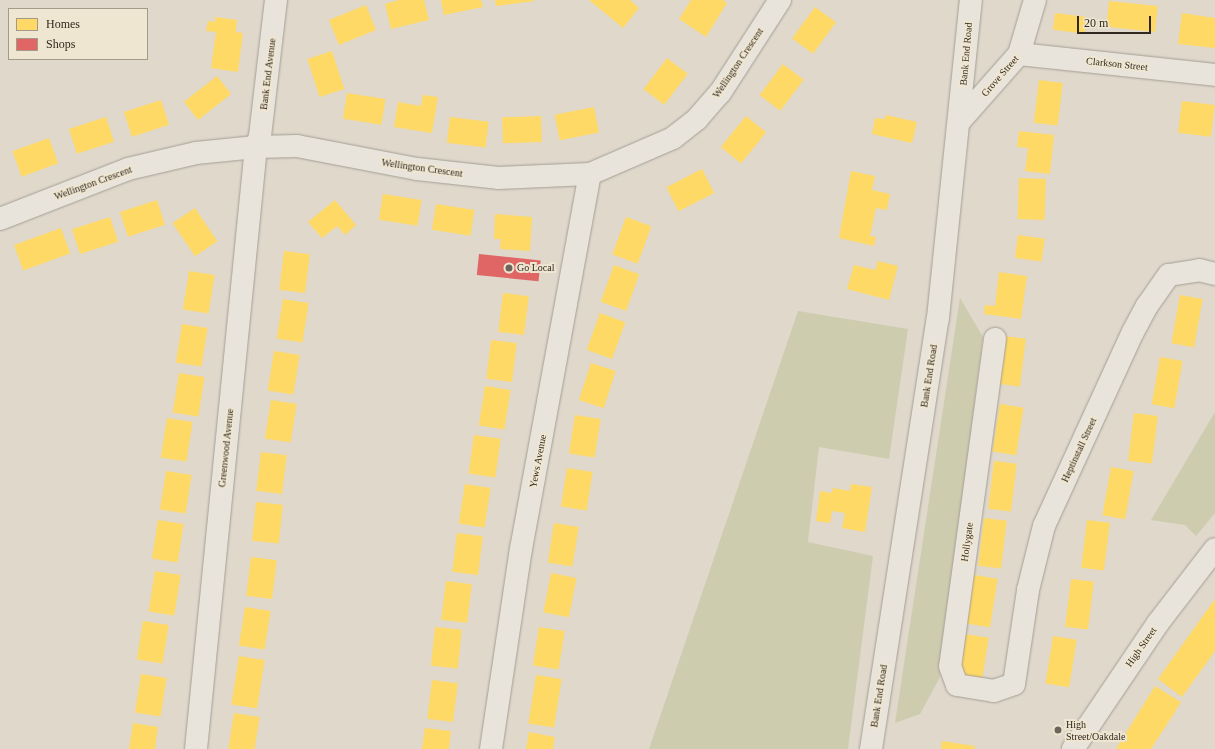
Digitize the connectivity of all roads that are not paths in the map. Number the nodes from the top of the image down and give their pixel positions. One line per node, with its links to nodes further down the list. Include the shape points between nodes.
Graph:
1 (780, 0): 9 (street, Wellington Crescent, via 720,93 696,119 673,138)
2 (971, 0): 7 (street, Bank End Road)
3 (1035, 0): 5 (street, Grove Street)
4 (278, 1): 8 (street, Bank End Avenue, via 260,136)
5 (1019, 54): 6 (street, Clarkson Street); 7 (street, Grove Street)
6 (1215, 75)
7 (960, 122): 17 (street, Bank End Road, via 938,318)
8 (256, 147): 9 (street, Wellington Crescent, via 297,146 417,170 498,178); 10 (street, Wellington Crescent, via 196,153 128,169); 15 (street, Greenwood Avenue)
9 (590, 174): 16 (street, Yews Avenue, via 521,549)
10 (0, 219)
11 (1215, 274): 14 (street, Heptinstall Street, via 1199,270 1169,275 1147,306 1133,332 1044,526 1028,590)
12 (995, 338): 14 (street, Hollygate, via 950,666 957,685 994,691)
13 (1215, 550): 18 (street, High Street, via 1158,623)
14 (1014, 684)
15 (196, 749)
16 (491, 749)
17 (871, 749)
18 (1073, 749)

